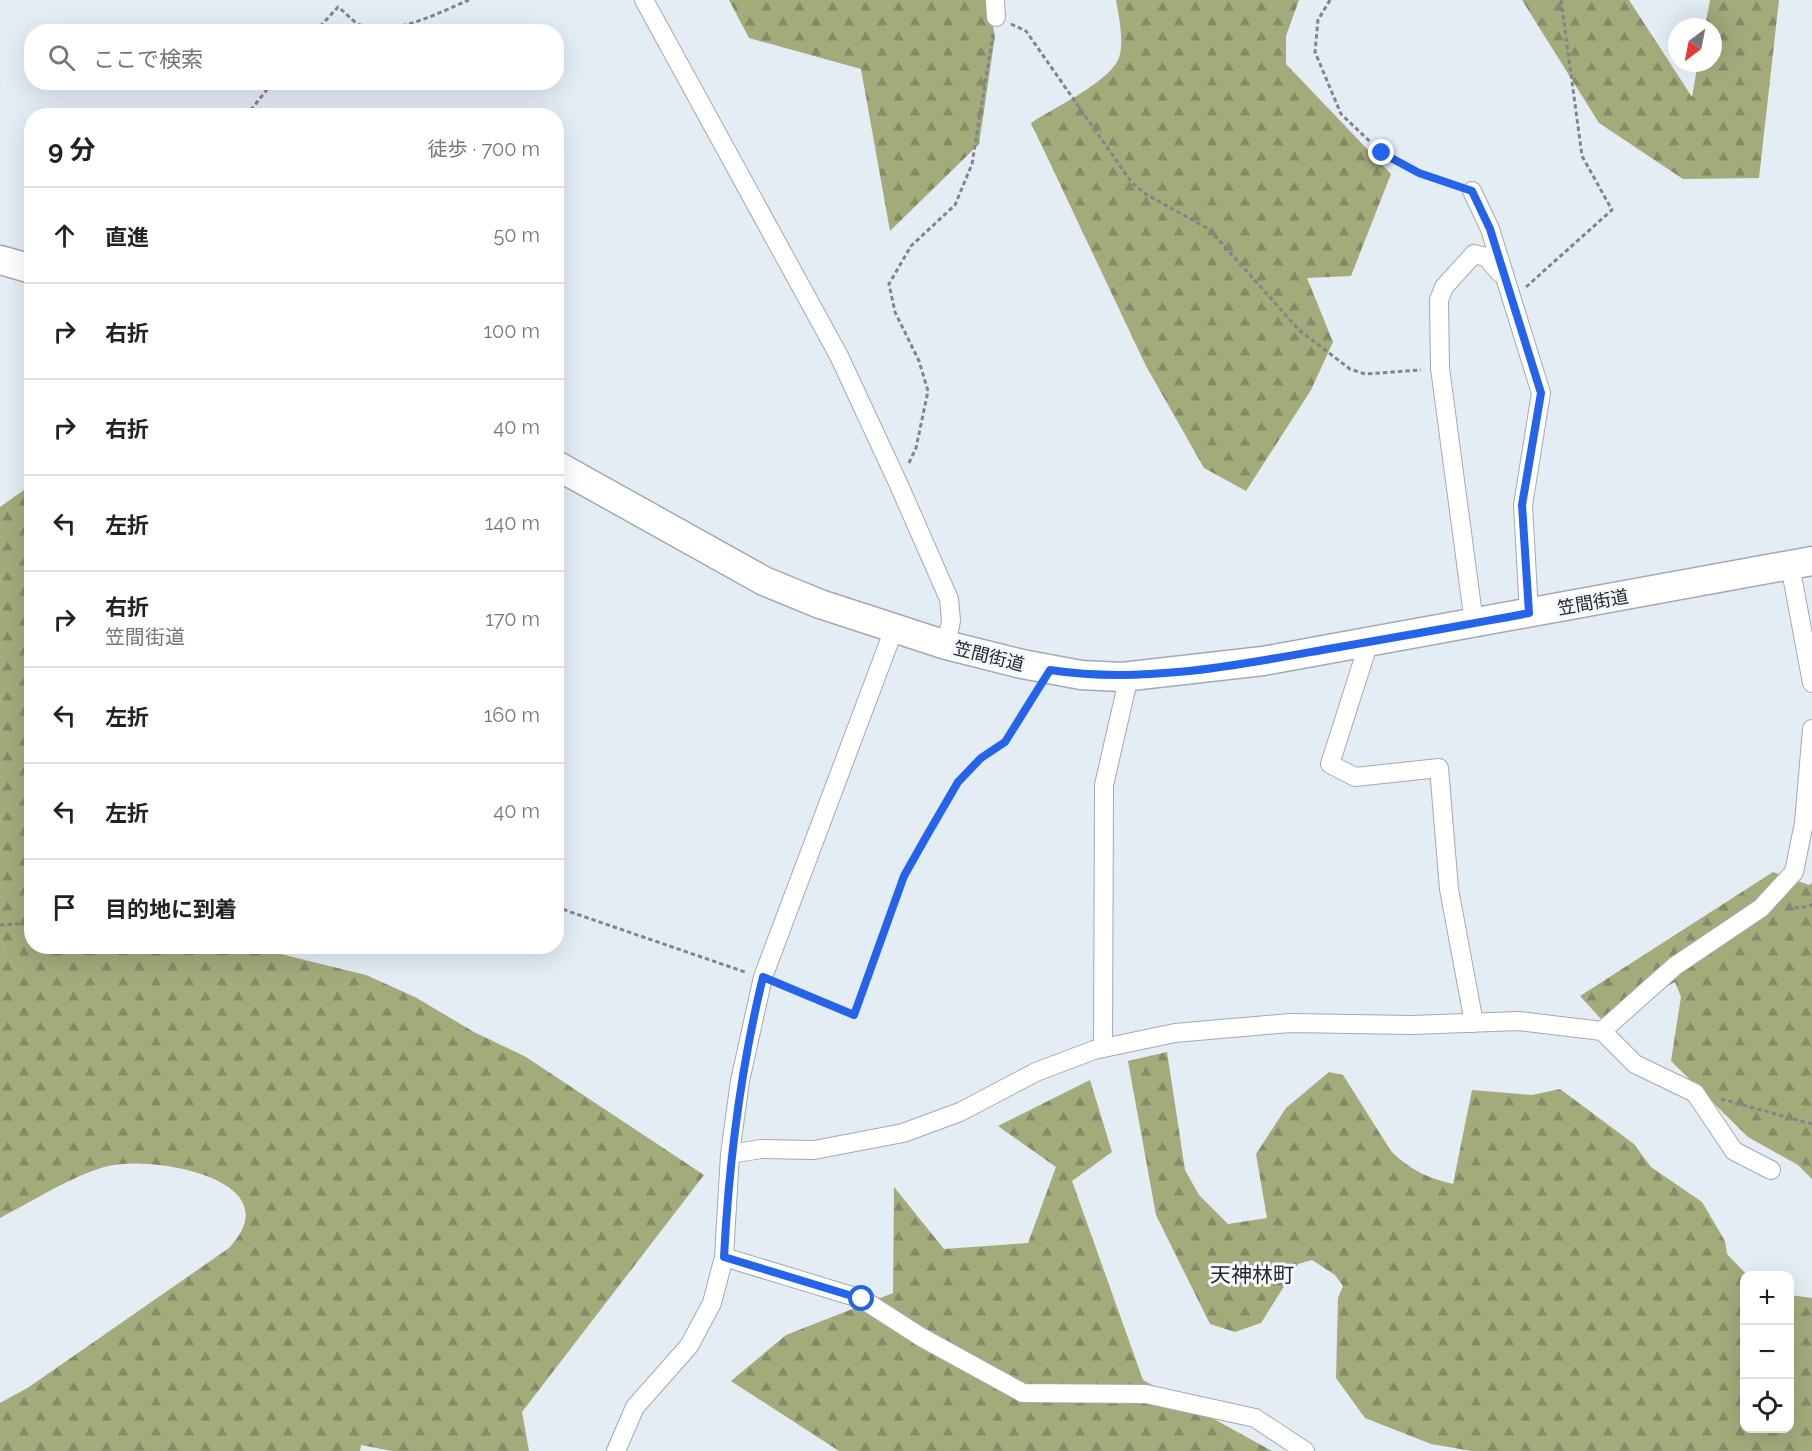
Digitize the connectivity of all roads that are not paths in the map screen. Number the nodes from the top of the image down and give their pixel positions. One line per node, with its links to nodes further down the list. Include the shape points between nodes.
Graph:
1 (644, 0): 12 (street, via 839,356 949,599 951,621)
2 (1472, 191): 5 (street, via 1490,229)
3 (0, 260): 4 (main road)
4 (24, 267)
5 (1504, 274): 8 (street, via 1541,393 1522,505); 9 (street, via 1496,271 1486,256 1474,254 1444,288 1439,300 1440,368)
6 (564, 469): 10 (main road, 笠間街道, via 764,581)
7 (1801, 563): 8 (main road, 笠間街道); 14 (street)
8 (1529, 613): 9 (main road, 笠間街道)
9 (1474, 623): 11 (main road, 笠間街道)
10 (894, 629): 12 (main road, 笠間街道); 19 (street, via 763,977 742,1071)
11 (1369, 642): 13 (main road, 笠間街道, via 1263,661); 16 (street, via 1330,764 1355,777 1439,768 1449,889)
12 (946, 645): 13 (main road, 笠間街道, via 1050,670)
13 (1129, 676): 18 (street, via 1104,785)
14 (1812, 682)
15 (1812, 729): 17 (street, via 1804,823 1794,872 1761,908 1675,966)
16 (1474, 1023): 17 (street, via 1519,1021); 18 (street, via 1290,1023 1175,1033)
17 (1602, 1031): 20 (street, via 1635,1064 1695,1093 1734,1151)
18 (1103, 1048): 19 (street, via 1036,1072 960,1112 903,1132 814,1150 761,1149)
19 (730, 1154): 21 (street)
20 (1771, 1170)
21 (724, 1257): 22 (street, via 701,1329 634,1407); 23 (street, via 862,1299 921,1337 1023,1393 1146,1394 1255,1418)
22 (616, 1451)
23 (1305, 1451)

